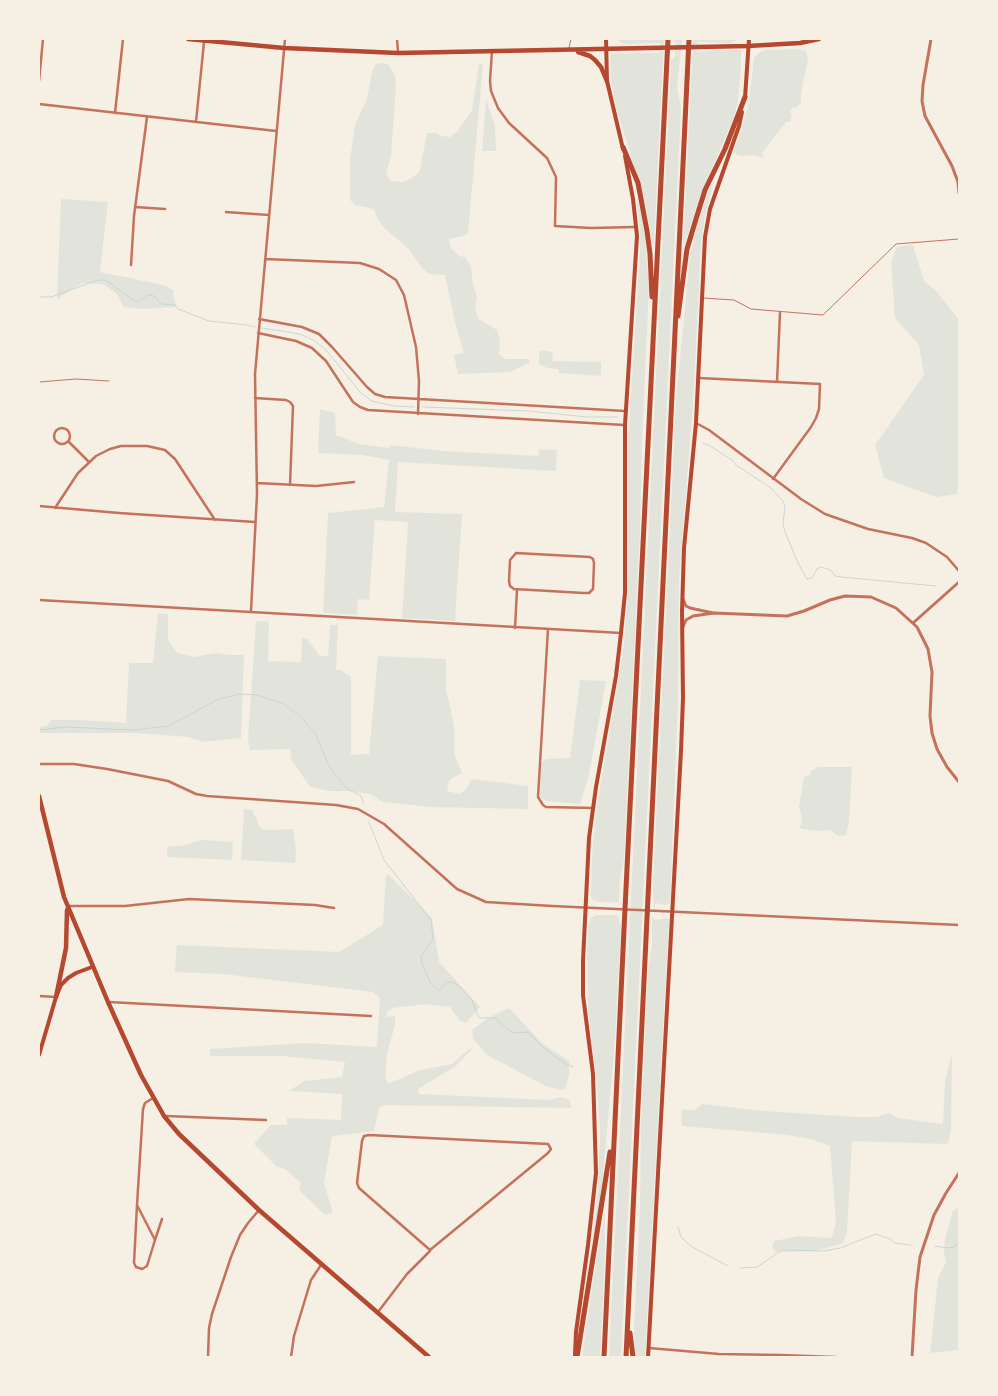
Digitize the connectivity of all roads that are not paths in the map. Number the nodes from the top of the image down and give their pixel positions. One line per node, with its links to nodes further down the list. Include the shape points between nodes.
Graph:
1 (43, 39): 20 (street)
2 (124, 39): 24 (street)
3 (188, 39): 13 (main road)
4 (285, 39): 15 (street)
5 (397, 39): 19 (street)
6 (571, 39): 17 (lane)
7 (606, 39): 16 (main road)
8 (668, 39): 41 (highway)
9 (689, 39): 43 (highway)
10 (748, 39): 14 (main road)
11 (819, 39): 14 (main road)
12 (931, 39): 29 (street, via 922,101 925,116 952,166)
13 (204, 40): 15 (main road); 26 (street)
14 (748, 46): 16 (main road); 22 (main road)
15 (284, 48): 19 (main road); 27 (street)
16 (606, 49): 17 (main road); 21 (main road)
17 (570, 50): 18 (main road); 21 (main road, via 595,60)
18 (492, 51): 19 (main road); 34 (street, via 490,81 498,108 552,165 556,177 555,226)
19 (398, 53)
20 (39, 81)
21 (607, 81): 28 (main road)
22 (745, 97): 38 (main road, via 710,208); 43 (highway, via 706,190 687,249)
23 (39, 104): 24 (street)
24 (116, 113): 25 (street)
25 (147, 117): 26 (street); 30 (street)
26 (196, 122): 27 (street)
27 (276, 131): 33 (street)
28 (623, 147): 34 (main road); 41 (highway, via 638,183 647,231)
29 (959, 193)
30 (135, 207): 31 (street); 37 (street)
31 (165, 209)
32 (226, 212): 33 (street)
33 (269, 215): 36 (street)
34 (637, 228): 50 (main road)
35 (959, 240): 39 (lane, via 896,244 823,316)
36 (265, 259): 40 (street); 49 (street, via 360,263 393,277 404,295 415,338)
37 (131, 265)
38 (702, 298): 39 (lane, via 734,300 751,309); 44 (main road)
39 (780, 312): 47 (street)
40 (259, 319): 42 (street); 49 (street, via 302,327 319,334 375,394)
41 (654, 329): 94 (highway)
42 (258, 334): 48 (street); 51 (street, via 296,341 312,348 326,361 360,407)
43 (674, 351): 103 (highway)
44 (699, 378): 47 (street); 52 (main road)
45 (109, 381): 46 (lane)
46 (39, 382)
47 (777, 382): 56 (street, via 820,384 820,391 819,409 811,427)
48 (255, 398): 58 (street); 59 (street, via 286,400 293,406)
49 (418, 399): 50 (street); 51 (street)
50 (625, 411): 53 (main road)
51 (418, 414): 53 (street)
52 (696, 423): 56 (street); 67 (main road)
53 (625, 425): 75 (main road)
54 (68, 442): 54 (street, via 70,434 67,430 61,428 56,431 57,443 64,445); 55 (street)
55 (88, 462): 61 (street); 62 (street, via 121,446 140,445 165,450 176,459)
56 (773, 479): 64 (street, via 825,514 868,529 926,543 947,557)
57 (354, 482): 59 (street)
58 (257, 483): 59 (street); 63 (street)
59 (290, 485)
60 (39, 506): 61 (street)
61 (56, 508): 62 (street)
62 (215, 520): 63 (street)
63 (255, 522): 69 (street)
64 (959, 571)
65 (959, 582): 71 (street)
66 (516, 590): 66 (street, via 589,593 594,586 594,560 586,556 516,553 510,560 509,581); 72 (street)
67 (683, 594): 70 (street, via 688,608); 74 (main road)
68 (39, 600): 69 (street)
69 (251, 611): 72 (street)
70 (714, 614): 71 (street, via 787,616 837,598 862,596 896,608); 74 (street, via 689,616)
71 (913, 623): 77 (street, via 930,657 932,733 937,749)
72 (515, 628): 73 (street)
73 (548, 629): 75 (street); 79 (street, via 538,797 546,807)
74 (682, 632): 83 (main road, via 683,698)
75 (622, 633): 79 (main road)
76 (39, 764): 81 (street, via 74,764 107,769 168,781 207,796 358,809 378,819 452,885 476,899 507,904)
77 (959, 782)
78 (39, 796): 80 (main road)
79 (593, 808): 81 (main road)
80 (67, 906): 82 (street, via 126,906 189,899); 85 (main road); 87 (main road, via 66,948)
81 (585, 907): 83 (street); 108 (main road, via 583,994 593,1074 596,1173 576,1332)
82 (334, 908)
83 (672, 911): 84 (street); 104 (main road)
84 (959, 925)
85 (92, 967): 87 (main road, via 68,978); 88 (main road)
86 (39, 996): 87 (street)
87 (56, 997): 90 (main road)
88 (108, 1002): 89 (street); 91 (main road)
89 (371, 1016)
90 (39, 1055)
91 (153, 1098): 92 (main road); 96 (street, via 143,1107)
92 (164, 1116): 93 (street); 97 (main road)
93 (266, 1120)
94 (614, 1126): 108 (highway); 109 (highway)
95 (959, 1173): 114 (street, via 934,1215 920,1257)
96 (137, 1204): 99 (street); 99 (street, via 134,1263 138,1268 147,1266)
97 (259, 1210): 101 (main road); 105 (street, via 240,1235 231,1257 212,1314)
98 (162, 1219): 99 (street)
99 (155, 1240)
100 (430, 1250): 100 (street, via 548,1154 551,1146 364,1136 359,1188); 102 (street)
101 (321, 1264): 102 (main road); 106 (street, via 311,1280)
102 (378, 1312): 107 (main road)
103 (628, 1320): 110 (highway); 111 (highway)
104 (649, 1348): 112 (main road); 113 (street, via 719,1354)
105 (208, 1357)
106 (290, 1357)
107 (429, 1357)
108 (576, 1357)
109 (604, 1357)
110 (626, 1357)
111 (633, 1357)
112 (648, 1357)
113 (836, 1357)
114 (912, 1357)

